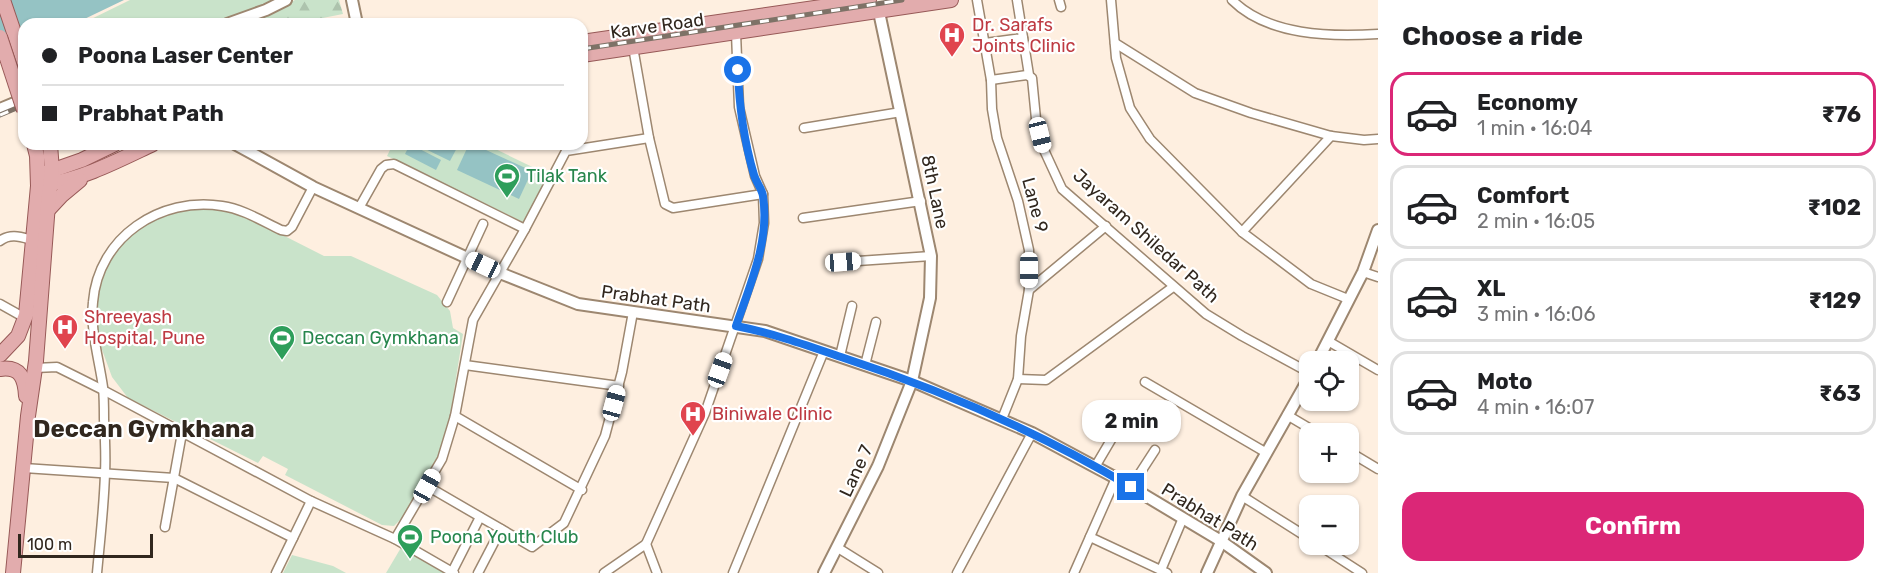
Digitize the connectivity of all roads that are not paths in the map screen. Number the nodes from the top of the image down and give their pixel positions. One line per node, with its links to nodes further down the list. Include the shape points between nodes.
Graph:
1 (3, 0): 22 (main road)
2 (286, 0): 12 (street)
3 (345, 0): 13 (street)
4 (352, 0): 14 (street)
5 (869, 0): 19 (main road, Karve Road)
6 (951, 0): 11 (main road, Karve Road)
7 (977, 0): 20 (street, Lane 9)
8 (1017, 0): 18 (street, Jayaram Shiledar Path)
9 (1111, 0): 21 (street)
10 (1232, 0): 16 (street, via 1264,21 1303,33 1339,37)
11 (879, 12): 15 (main road, Karve Road); 30 (street, 8th Lane)
12 (244, 18)
13 (349, 18)
14 (356, 18)
15 (736, 33): 23 (main road, Karve Road); 48 (street, via 739,107 754,176)
16 (1378, 34)
17 (0, 37): 27 (main road, bridge)
18 (1023, 38): 20 (street); 25 (street, Jayaram Shiledar Path)
19 (588, 41)
20 (985, 43): 26 (street, Lane 9)
21 (1115, 43): 32 (street, via 1195,93); 57 (street, via 1130,108 1150,139)
22 (18, 44)
23 (633, 47): 24 (main road, Karve Road); 33 (street)
24 (588, 54)
25 (1029, 75): 26 (street); 54 (street, Jayaram Shiledar Path, via 1044,150 1062,189)
26 (991, 80): 67 (street, Lane 9, via 997,138 1029,250)
27 (18, 92)
28 (18, 102): 29 (street)
29 (0, 109)
30 (901, 112): 31 (street); 49 (street, 8th Lane)
31 (804, 128)
32 (1331, 136): 34 (street); 57 (street)
33 (649, 138): 35 (street); 48 (street, via 665,204 673,208)
34 (1378, 140)
35 (588, 148)
36 (35, 150): 46 (main road)
37 (50, 150): 45 (main road)
38 (61, 150): 43 (main road, via 73,159)
39 (102, 150): 43 (main road)
40 (140, 150): 44 (main road)
41 (246, 150): 47 (street, Prabhat Path)
42 (572, 150): 55 (street, via 566,151)
43 (82, 159): 45 (main road)
44 (89, 174): 45 (main road); 51 (main road)
45 (52, 178): 46 (main road); 51 (main road)
46 (38, 180): 59 (main road)
47 (313, 187): 50 (street, Prabhat Path); 91 (street, via 287,231 234,208 202,204 161,212 126,233 102,266 93,295 93,326)
48 (763, 194): 75 (street, via 765,223 758,259)
49 (921, 201): 52 (street); 60 (street, 8th Lane)
50 (358, 208): 55 (street, via 381,169 394,164); 61 (street, Prabhat Path)
51 (48, 211): 83 (main road)
52 (803, 218)
53 (483, 224): 61 (street)
54 (1106, 226): 66 (street, Jayaram Shiledar Path); 67 (street)
55 (525, 229): 64 (street)
56 (1378, 230): 63 (street)
57 (1242, 232): 68 (street, via 1311,284)
58 (2, 236): 59 (street)
59 (32, 240): 73 (main road)
60 (932, 256): 62 (street); 88 (street, 8th Lane, via 930,298)
61 (467, 258): 64 (street, Prabhat Path); 69 (street)
62 (843, 262)
63 (1363, 272): 65 (street); 68 (street)
64 (500, 273): 72 (street, Prabhat Path, via 578,304); 81 (street, via 472,320)
65 (1378, 277)
66 (1173, 287): 84 (street, Jayaram Shiledar Path, via 1215,319); 87 (street, via 1046,380)
67 (1029, 290): 87 (street, Lane 9)
68 (1348, 299): 76 (street)
69 (447, 302)
70 (0, 303): 73 (street)
71 (852, 306): 80 (street)
72 (633, 312): 75 (street, Prabhat Path); 90 (street)
73 (25, 321): 79 (main road, via 13,343)
74 (876, 322): 82 (street)
75 (736, 326): 77 (street, Prabhat Path, via 765,331); 124 (street, via 705,413)
76 (1328, 341): 78 (street); 86 (street)
77 (824, 351): 80 (street, Prabhat Path); 135 (street)
78 (1323, 351)
79 (0, 355)
80 (840, 356): 82 (street, Prabhat Path)
81 (465, 365): 90 (street); 95 (street)
82 (865, 365): 88 (street, Prabhat Path)
83 (35, 368): 91 (street, via 57,367); 94 (main road)
84 (1299, 368)
85 (0, 369): 94 (main road, via 13,369 22,375)
86 (1378, 370)
87 (1018, 379): 96 (street, Lane 9)
88 (912, 381): 96 (street, Prabhat Path); 125 (street, Lane 7, via 878,466)
89 (1145, 382): 102 (street)
90 (618, 386): 112 (street, via 605,436)
91 (103, 390): 99 (street); 107 (street)
92 (1299, 394): 93 (street)
93 (1287, 415): 97 (street); 102 (street)
94 (28, 416): 105 (main road)
95 (455, 416): 110 (street, via 442,459); 112 (street)
96 (1002, 419): 100 (street, Prabhat Path)
97 (1300, 423)
98 (1118, 428): 104 (street)
99 (182, 433): 108 (street); 114 (street)
100 (1032, 433): 104 (street, Prabhat Path); 138 (street)
101 (1155, 450): 111 (street)
102 (1265, 452): 113 (street)
103 (1359, 458): 106 (street)
104 (1095, 466): 109 (street, Prabhat Path)
105 (24, 468): 107 (street); 129 (main road)
106 (1378, 469)
107 (105, 473): 108 (street); 130 (street)
108 (174, 478): 117 (street); 121 (street)
109 (1116, 478): 111 (street, Prabhat Path); 120 (street)
110 (427, 486): 115 (street); 122 (street)
111 (1131, 487): 116 (street, Prabhat Path)
112 (582, 490): 118 (street, via 564,524 532,547)
113 (1242, 496): 119 (street); 123 (street)
114 (311, 501): 121 (street); 122 (street)
115 (480, 517): 118 (street); 127 (street)
116 (1183, 518): 123 (street, Prabhat Path); 128 (street)
117 (165, 527)
118 (501, 529): 132 (street)
119 (1299, 532)
120 (1090, 537): 128 (street); 139 (street)
121 (293, 538): 131 (street)
122 (395, 539): 127 (street)
123 (1221, 541): 140 (street); 141 (street, Prabhat Path)
124 (646, 544): 133 (street); 134 (street)
125 (838, 548): 136 (street, Lane 7); 137 (street)
126 (1334, 555): 142 (street)
127 (453, 572)
128 (1164, 572)
129 (13, 573)
130 (97, 573)
131 (276, 573)
132 (478, 573)
133 (604, 573)
134 (657, 573)
135 (733, 573)
136 (824, 573)
137 (878, 573)
138 (957, 573)
139 (1074, 573)
140 (1207, 573)
141 (1266, 573)
142 (1362, 573)

